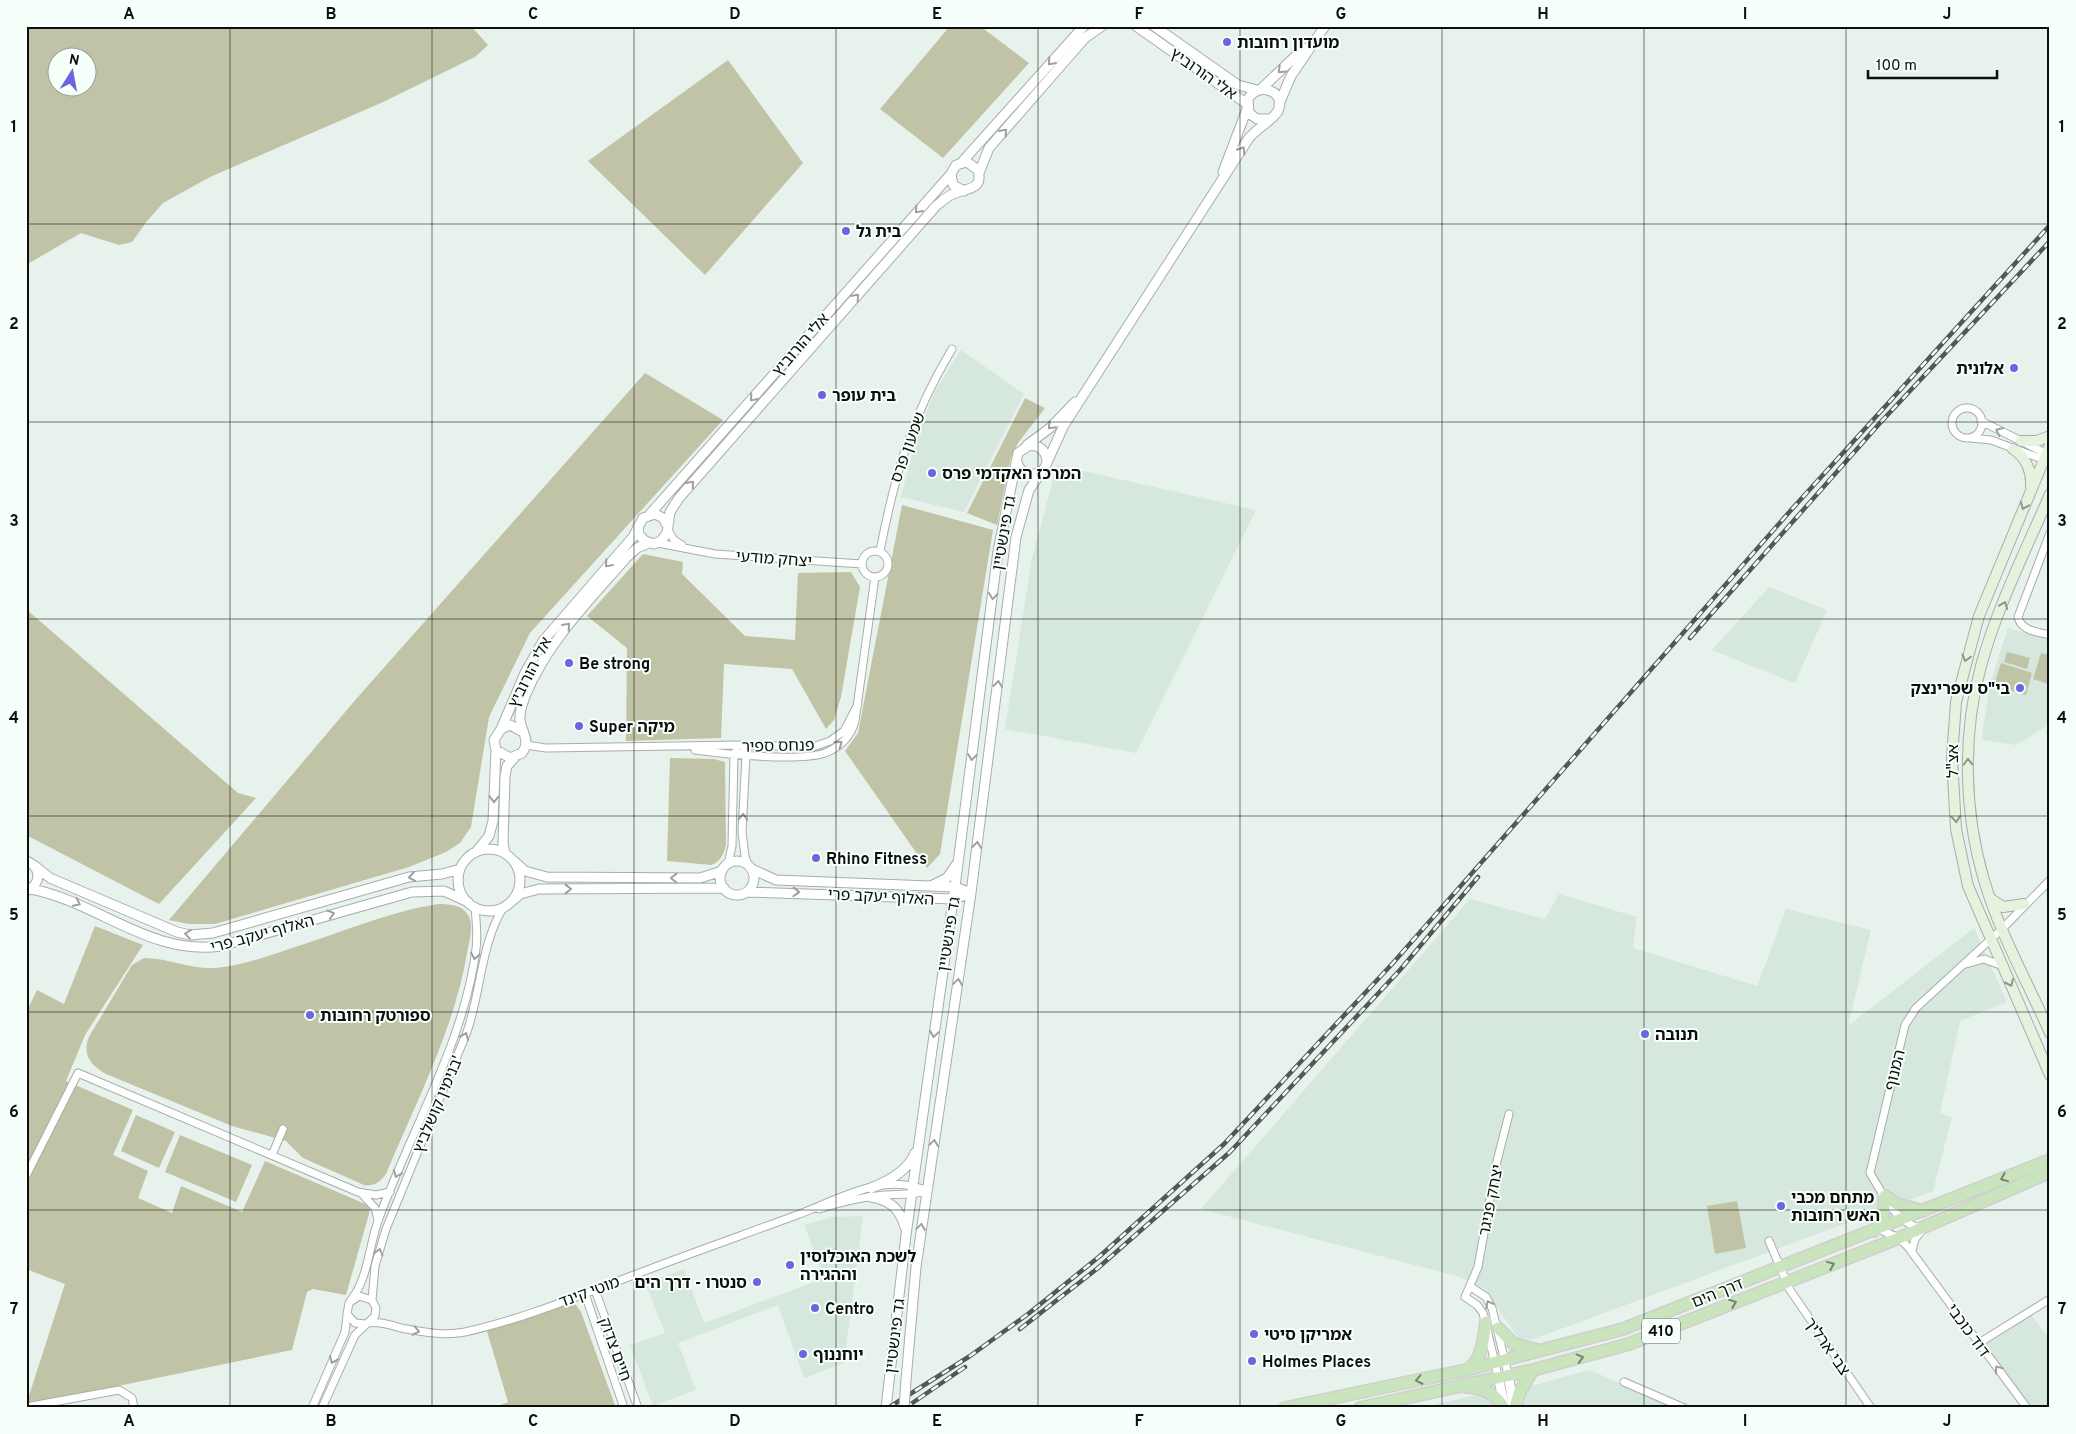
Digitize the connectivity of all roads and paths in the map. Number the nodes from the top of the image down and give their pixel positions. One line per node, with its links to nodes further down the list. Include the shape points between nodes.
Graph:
1 (1084, 26): 10 (street, one-way to 10)
2 (1102, 26): 11 (street, one-way to 2, via 989,148 1085,38)
3 (1136, 26): 7 (street, אלי הורוביץ)
4 (1154, 26): 6 (street, אלי הורוביץ, via 1238,85)
5 (1325, 26): 6 (street, one-way to 6); 8 (street, via 1291,76)
6 (1259, 89): 7 (street, via 1250,95); 8 (street, via 1274,93)
7 (1247, 106): 9 (street, via 1257,119); 13 (street)
8 (1279, 107): 9 (street)
9 (1270, 119): 13 (street, one-way to 9, via 1254,132)
10 (962, 162): 11 (street, via 972,164); 12 (street, via 954,166)
11 (979, 173): 14 (street, via 975,186)
12 (950, 174): 14 (street, via 953,185); 28 (street, אלי הורוביץ, one-way to 28)
13 (1219, 185): 16 (street)
14 (964, 191): 30 (street, אלי הורוביץ, one-way to 14, via 670,512 679,498 936,206 950,195)
15 (952, 349): 34 (street, שמעון פרס, via 924,401 904,452 892,490)
16 (1090, 385): 21 (street, one-way to 21, via 1050,428); 23 (street, via 1059,434)
17 (1981, 421): 19 (street, via 1978,432); 19 (street, via 1978,414 1970,409 1961,410 1954,416 1954,430 1961,437); 20 (street, one-way to 17)
18 (2050, 436): 20 (main road)
19 (1970, 438): 20 (street)
20 (2017, 445): 22 (street); 22 (street); 26 (main road, via 2030,470)
21 (1023, 448): 23 (street, via 1037,446); 24 (street, via 1018,453)
22 (2048, 455): 26 (main road, אצ"ל)
23 (1047, 461): 25 (street)
24 (1017, 462): 25 (street, via 1026,474); 48 (street, גד פינשטיין, one-way to 48, via 998,551)
25 (1040, 472): 63 (street, גד פינשטיין, one-way to 25, via 1016,537 1025,499)
26 (2031, 489): 73 (main road, אצ"ל, one-way to 73, via 1979,616 1965,662 1954,717 1952,786 1959,848 1968,886)
27 (2050, 494): 65 (main road, אצ"ל, one-way to 27, via 1979,863 1973,827 1968,758 1970,719 1981,666)
28 (650, 514): 29 (street, via 642,518); 30 (street, via 663,518)
29 (638, 526): 32 (street, via 639,535); 39 (street, אלי הורוביץ, one-way to 39, via 633,537 543,641)
30 (668, 528): 32 (street, via 666,536); 33 (street, via 674,540)
31 (2050, 533): 37 (street, via 2019,610 2020,624)
32 (654, 543): 33 (street, יצחק מודעי); 40 (street, אלי הורוביץ, one-way to 32, via 520,720 522,704 552,646 626,558 637,548)
33 (686, 548): 35 (street, יצחק מודעי, via 715,554)
34 (880, 551): 35 (street, via 868,553); 36 (street, via 886,557 887,568)
35 (862, 564): 36 (street, via 866,574)
36 (875, 577): 38 (street)
37 (2050, 635)
38 (858, 704): 42 (street, פנחס ספיר, via 844,730 822,745 805,748); 46 (street, פנחס ספיר, one-way to 38, via 802,756 825,752 840,745 850,734)
39 (501, 729): 40 (street, via 510,725); 44 (street, via 494,740)
40 (523, 732): 41 (street)
41 (526, 745): 43 (street, פנחס ספיר, via 546,748); 47 (street)
42 (740, 745): 43 (street, פנחס ספיר); 45 (street); 46 (street)
43 (671, 746): 45 (street, פנחס ספיר)
44 (496, 750): 47 (street, via 504,757); 49 (street, one-way to 49, via 493,821 489,836)
45 (734, 754): 46 (street, פנחס ספיר); 54 (street, via 732,846)
46 (746, 755): 55 (street, one-way to 46, via 742,832)
47 (515, 757): 50 (street, via 507,766 505,776)
48 (960, 850): 58 (street, via 947,878); 59 (street, גד פינשטיין)
49 (476, 852): 50 (street, via 491,849); 56 (street)
50 (505, 853): 52 (street)
51 (26, 861): 53 (street, האלוף יעקב פרי)
52 (514, 861): 54 (street, one-way to 52, via 700,878 547,877 525,871); 67 (street, via 520,882)
53 (35, 866): 56 (street, האלוף יעקב פרי, one-way to 53, via 409,877 213,933 190,935 161,926 50,878); 61 (street, via 38,880)
54 (725, 867): 55 (street, via 738,861); 60 (street, via 720,879)
55 (750, 867): 58 (street, האלוף יעקב פרי, via 776,880); 62 (street, via 755,879)
56 (460, 869): 68 (street, via 460,890)
57 (2050, 880): 69 (street, המנוף)
58 (922, 886): 59 (street, האלוף יעקב פרי)
59 (955, 887): 63 (street, האלוף יעקב פרי); 66 (street, גד פינשטיין)
60 (724, 888): 62 (street, via 732,894); 67 (street, one-way to 60, via 520,894 539,889)
61 (29, 890): 68 (street, האלוף יעקב פרי, one-way to 68, via 69,899 156,940 201,948 222,946 412,892 444,891)
62 (747, 892): 64 (street, האלוף יעקב פרי, one-way to 64)
63 (971, 893): 66 (street, האלוף יעקב פרי); 86 (street, גד פינשטיין, one-way to 63)
64 (926, 898): 66 (street, האלוף יעקב פרי); 71 (street, via 943,905)
65 (1991, 899): 69 (main road, via 2003,907); 72 (main road, אצ"ל)
66 (954, 900): 71 (street, גד פינשטיין)
67 (512, 901): 70 (street)
68 (471, 904): 70 (street, via 489,911); 88 (street, בנימין קושלביץ', one-way to 88, via 476,949 462,1010)
69 (2024, 904): 72 (street, המנוף)
70 (503, 908): 108 (street, בנימין קושלביץ', one-way to 70, via 378,1253 467,1032 478,998 493,924)
71 (951, 917): 80 (street, גד פינשטיין, one-way to 80)
72 (2003, 928): 73 (street, המנוף); 76 (main road, אצ"ל)
73 (1989, 939): 74 (street, המנוף); 75 (main road, אצ"ל)
74 (1964, 965): 75 (street, via 1984,959); 91 (street, המנוף, via 1916,1008 1905,1025 1870,1173)
75 (2003, 966): 77 (main road, אצ"ל, one-way to 77)
76 (2050, 1033)
77 (2050, 1075)
78 (1510, 1114): 103 (street, יצחק פניגר)
79 (283, 1129): 81 (street)
80 (917, 1148): 85 (street, גד פינשטיין); 89 (street, via 913,1160 905,1168)
81 (272, 1155): 84 (street, via 78,1073); 87 (street)
82 (2050, 1160): 92 (main road, דרך הים / 410, one-way to 92)
83 (2048, 1174): 95 (main road, דרך הים / 410)
84 (26, 1176)
85 (913, 1185): 86 (street, מוטי קינד); 89 (street, מוטי קינד, via 900,1184); 90 (street, גד פינשטיין)
86 (927, 1191): 90 (street, מוטי קינד); 129 (street, גד פינשטיין, one-way to 86, bridge, via 916,1267)
87 (358, 1192): 88 (street, via 376,1195); 94 (street, via 376,1208)
88 (390, 1192): 94 (street, בנימין קושלביץ')
89 (871, 1192): 90 (street, מוטי קינד); 97 (street, via 895,1206 903,1220); 104 (street, מוטי קינד, via 834,1198)
90 (911, 1196): 97 (street, גד פינשטיין)
91 (1885, 1196): 92 (main road, via 1897,1204); 93 (street, המנוף); 96 (main road, via 1883,1216)
92 (1923, 1211): 93 (main road, דרך הים / 410)
93 (1902, 1219): 95 (street, המנוף); 96 (main road, דרך הים / 410)
94 (378, 1220): 107 (street, בנימין קושלביץ', via 363,1279)
95 (1924, 1227): 98 (main road, דרך הים / 410); 100 (street)
96 (1876, 1230): 98 (street, דוד כוכבי); 101 (main road, דרך הים / 410)
97 (906, 1235): 128 (street, גד פינשטיין)
98 (1899, 1238): 100 (street, דוד כוכבי); 102 (main road, דרך הים / 410, one-way to 98)
99 (1769, 1240): 101 (street, צבי ארליך)
100 (1912, 1252): 113 (street, דוד כוכבי)
101 (1778, 1268): 102 (street, צבי ארליך); 114 (main road, דרך הים / 410, via 1623,1329)
102 (1786, 1283): 117 (main road, דרך הים / 410, one-way to 102, via 1629,1344); 134 (street, צבי ארליך)
103 (1471, 1287): 110 (street, יצחק פניגר, via 1466,1297 1480,1308); 112 (street, יצחק פניגר, one-way to 103, via 1489,1301)
104 (595, 1290): 105 (street, מוטי קינד); 127 (street, חיים צדוק)
105 (585, 1294): 111 (street, מוטי קינד, one-way to 105, via 452,1334 481,1328); 126 (street, חיים צדוק)
106 (2050, 1299): 113 (street)
107 (351, 1300): 108 (street, via 361,1296); 109 (street)
108 (372, 1300): 111 (street, via 376,1314)
109 (347, 1314): 111 (street, via 353,1322); 124 (street, one-way to 124, via 345,1332)
110 (1486, 1322): 115 (street, יצחק פניגר); 116 (main road, via 1479,1354)
111 (367, 1324): 125 (street, via 354,1337)
112 (1498, 1328): 114 (main road, via 1508,1340 1520,1347); 115 (street, יצחק פניגר)
113 (1979, 1343): 135 (street, דוד כוכבי, one-way to 113)
114 (1544, 1350): 115 (main road, דרך הים / 410)
115 (1500, 1361): 116 (main road, דרך הים / 410); 118 (street, יצחק פניגר); 118 (street, יצחק פניגר)
116 (1466, 1370): 130 (main road, דרך הים / 410, one-way to 130)
117 (1533, 1370): 118 (main road, דרך הים / 410); 132 (main road)
118 (1503, 1375): 120 (main road, דרך הים / 410); 131 (street); 132 (street)
119 (1624, 1382): 133 (street)
120 (1458, 1386): 122 (main road, דרך הים / 410); 131 (main road, via 1484,1389)
121 (26, 1407): 123 (street, via 119,1390 132,1398)
122 (1364, 1407)
123 (134, 1408)
124 (312, 1408)
125 (322, 1408)
126 (624, 1408)
127 (638, 1408)
128 (886, 1408)
129 (904, 1408)
130 (1285, 1408)
131 (1504, 1408)
132 (1514, 1408)
133 (1684, 1408)
134 (1871, 1408)
135 (2027, 1408)

